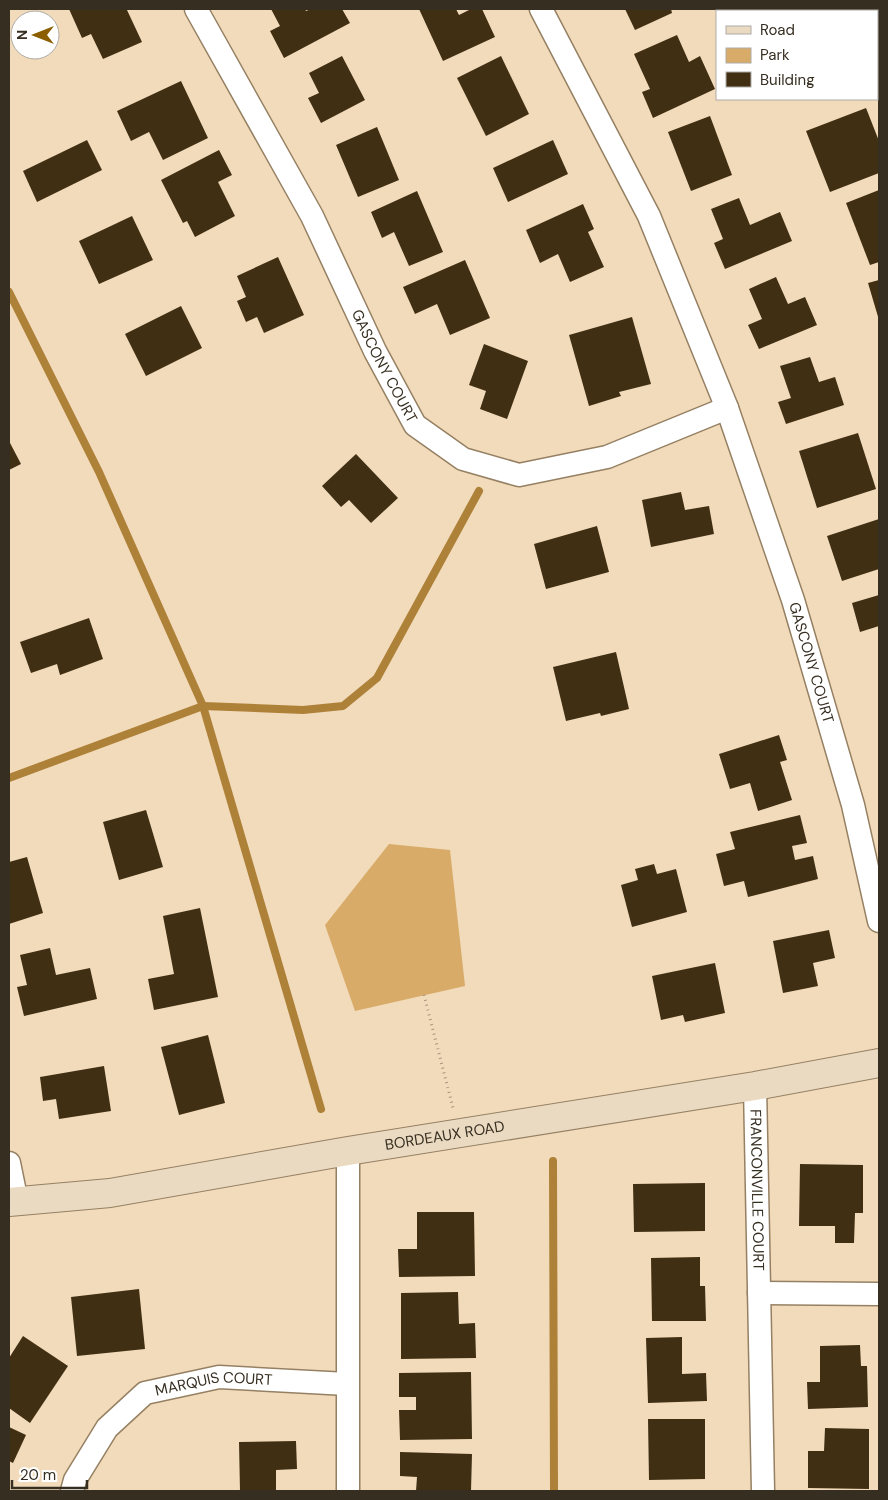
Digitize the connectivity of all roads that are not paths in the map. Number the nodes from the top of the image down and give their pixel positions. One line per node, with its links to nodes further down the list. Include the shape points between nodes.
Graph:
1 (196, 9): 3 (street, GASCONY COURT, via 312,216 375,351 415,424 463,459 519,475 606,457)
2 (541, 9): 3 (street, GASCONY COURT, via 650,216)
3 (728, 408): 4 (street, GASCONY COURT, via 793,600 853,805)
4 (879, 921)
5 (879, 1063): 6 (street, BORDEAUX ROAD)
6 (754, 1086): 7 (street, BORDEAUX ROAD); 10 (street, FRANCONVILLE COURT)
7 (348, 1150): 9 (street, BORDEAUX ROAD, via 110,1193); 12 (street)
8 (9, 1163): 9 (street)
9 (13, 1202)
10 (759, 1293): 11 (street, FRANCONVILLE COURT); 15 (street, FRANCONVILLE COURT)
11 (879, 1294)
12 (347, 1384): 13 (street, MARQUIS COURT, via 219,1377 145,1393 107,1428 74,1480); 14 (street)
13 (72, 1491)
14 (348, 1491)
15 (763, 1491)

